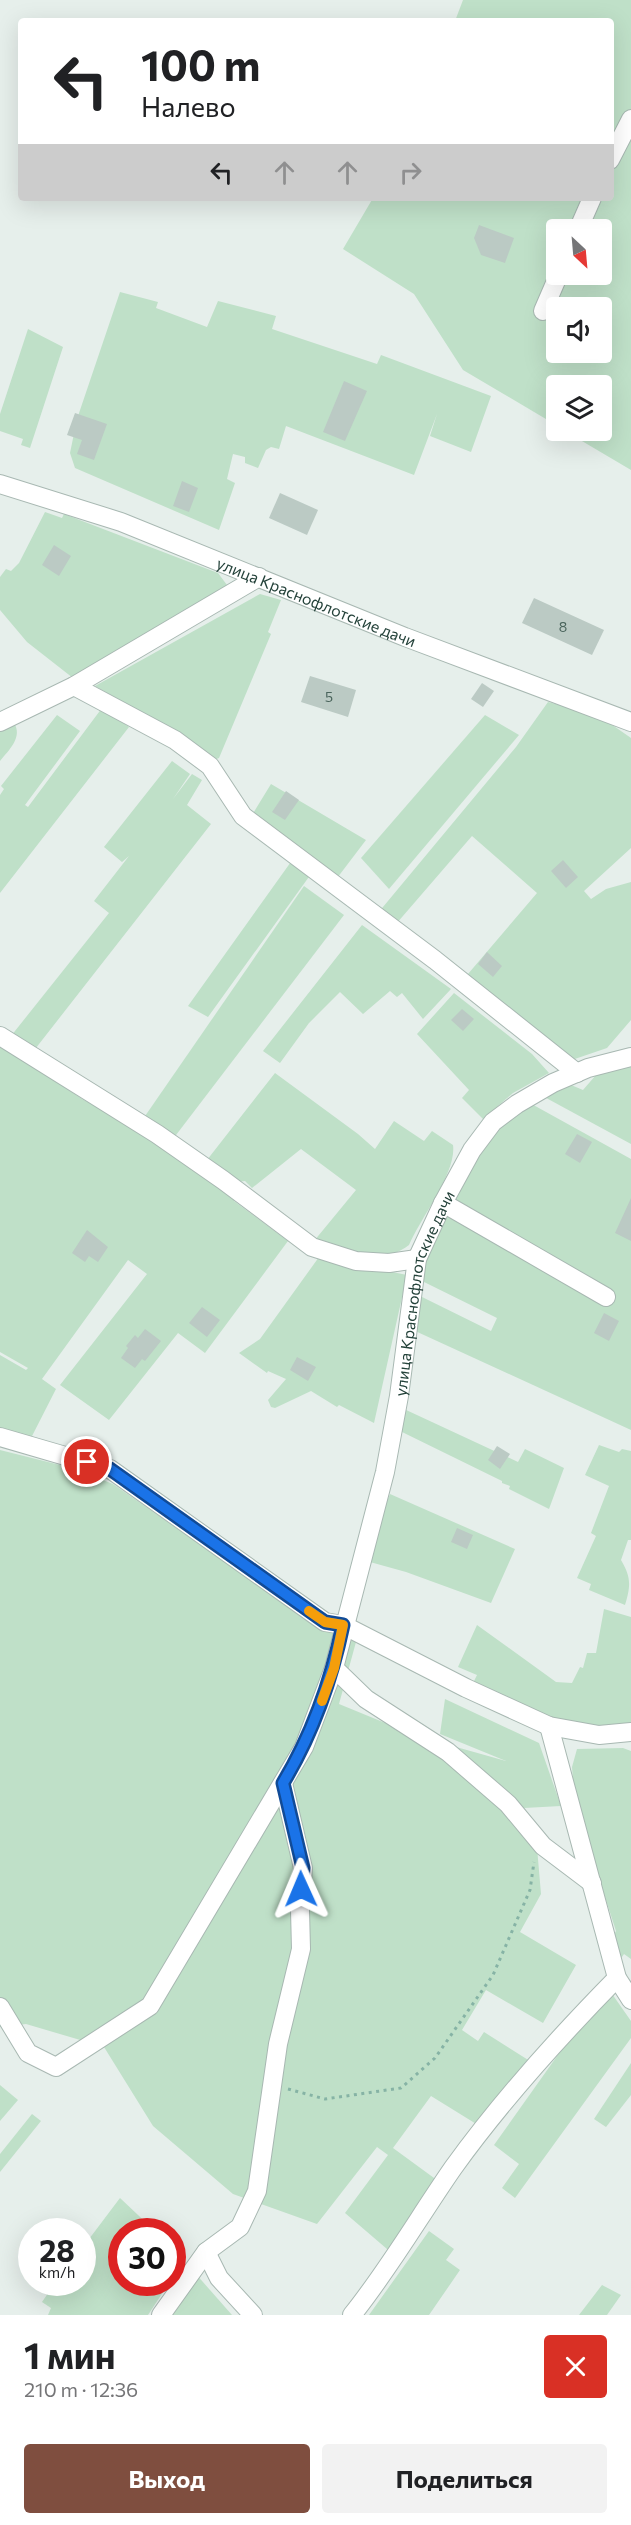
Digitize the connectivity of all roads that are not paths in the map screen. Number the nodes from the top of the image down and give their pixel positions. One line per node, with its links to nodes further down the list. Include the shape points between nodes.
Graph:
1 (631, 119): 2 (street)
2 (614, 152)
3 (591, 201): 4 (street)
4 (583, 219)
5 (554, 285): 6 (street)
6 (543, 311)
7 (0, 484): 8 (street, улица Краснофлотские дачи, via 121,522)
8 (259, 577): 9 (street); 11 (street, улица Краснофлотские дачи)
9 (74, 686): 10 (street); 14 (street, via 175,740 210,766 243,816)
10 (0, 722)
11 (631, 722)
12 (0, 1036): 16 (street, via 157,1134 312,1247 356,1261 389,1263)
13 (631, 1057): 14 (street, улица Краснофлотские дачи)
14 (577, 1073): 15 (street, улица Краснофлотские дачи, via 553,1083 493,1122 472,1150)
15 (443, 1203): 16 (street, улица Краснофлотские дачи); 17 (street)
16 (417, 1259): 19 (street, улица Краснофлотские дачи, via 385,1472)
17 (606, 1297)
18 (0, 1437): 19 (street, via 110,1469 325,1622)
19 (343, 1625): 20 (street, улица Краснофлотские дачи); 21 (street)
20 (334, 1668): 23 (street, улица Краснофлотские дачи, via 304,1748); 24 (street, via 366,1699 448,1752 508,1804 537,1839)
21 (549, 1726): 22 (street, via 599,1735); 24 (street)
22 (631, 1732)
23 (283, 1783): 27 (street, улица Краснофлотские дачи, via 150,2006 56,2067 28,2053); 28 (street, via 303,1868 301,1949 278,2044 257,2192 240,2227)
24 (592, 1883): 25 (street)
25 (617, 1978): 26 (street); 31 (street, via 546,2051 454,2167)
26 (631, 2000)
27 (0, 2007)
28 (206, 2252): 29 (street); 30 (street, via 219,2278)
29 (161, 2315)
30 (254, 2315)
31 (352, 2315)

